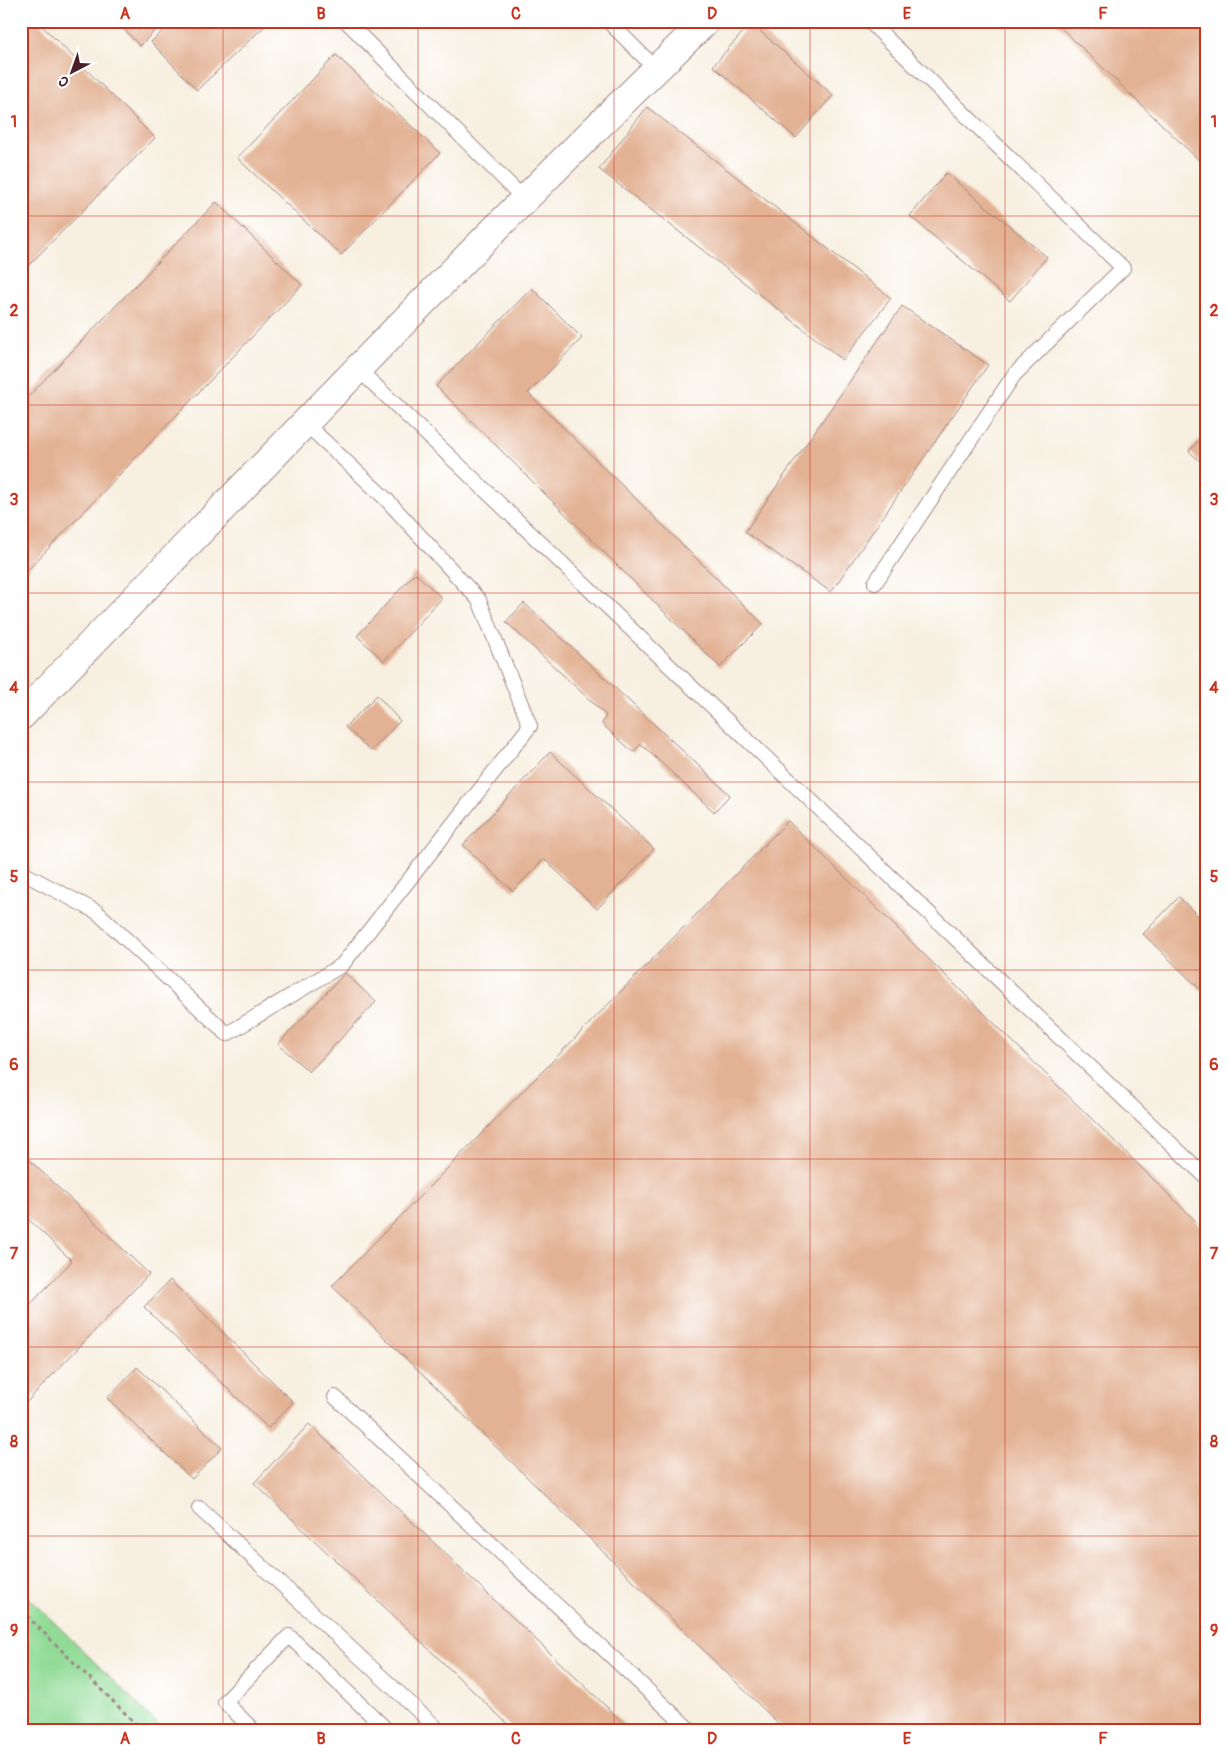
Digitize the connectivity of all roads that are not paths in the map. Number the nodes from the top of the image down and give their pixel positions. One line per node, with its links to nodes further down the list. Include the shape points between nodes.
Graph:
1 (346, 21): 6 (lane)
2 (608, 21): 5 (lane)
3 (706, 21): 5 (street)
4 (869, 21): 9 (lane, via 1123,268 1014,375)
5 (656, 69): 6 (street)
6 (524, 199): 7 (street)
7 (357, 368): 8 (street); 12 (lane)
8 (305, 424): 10 (street); 11 (lane, via 386,499 479,600 530,726 342,965 227,1034 97,912)
9 (875, 583)
10 (21, 716)
11 (21, 872)
12 (1207, 1178)
13 (335, 1397): 18 (lane)
14 (198, 1508): 17 (lane)
15 (254, 1731): 16 (lane, via 225,1702 289,1636)
16 (388, 1731)
17 (440, 1731)
18 (691, 1731)

